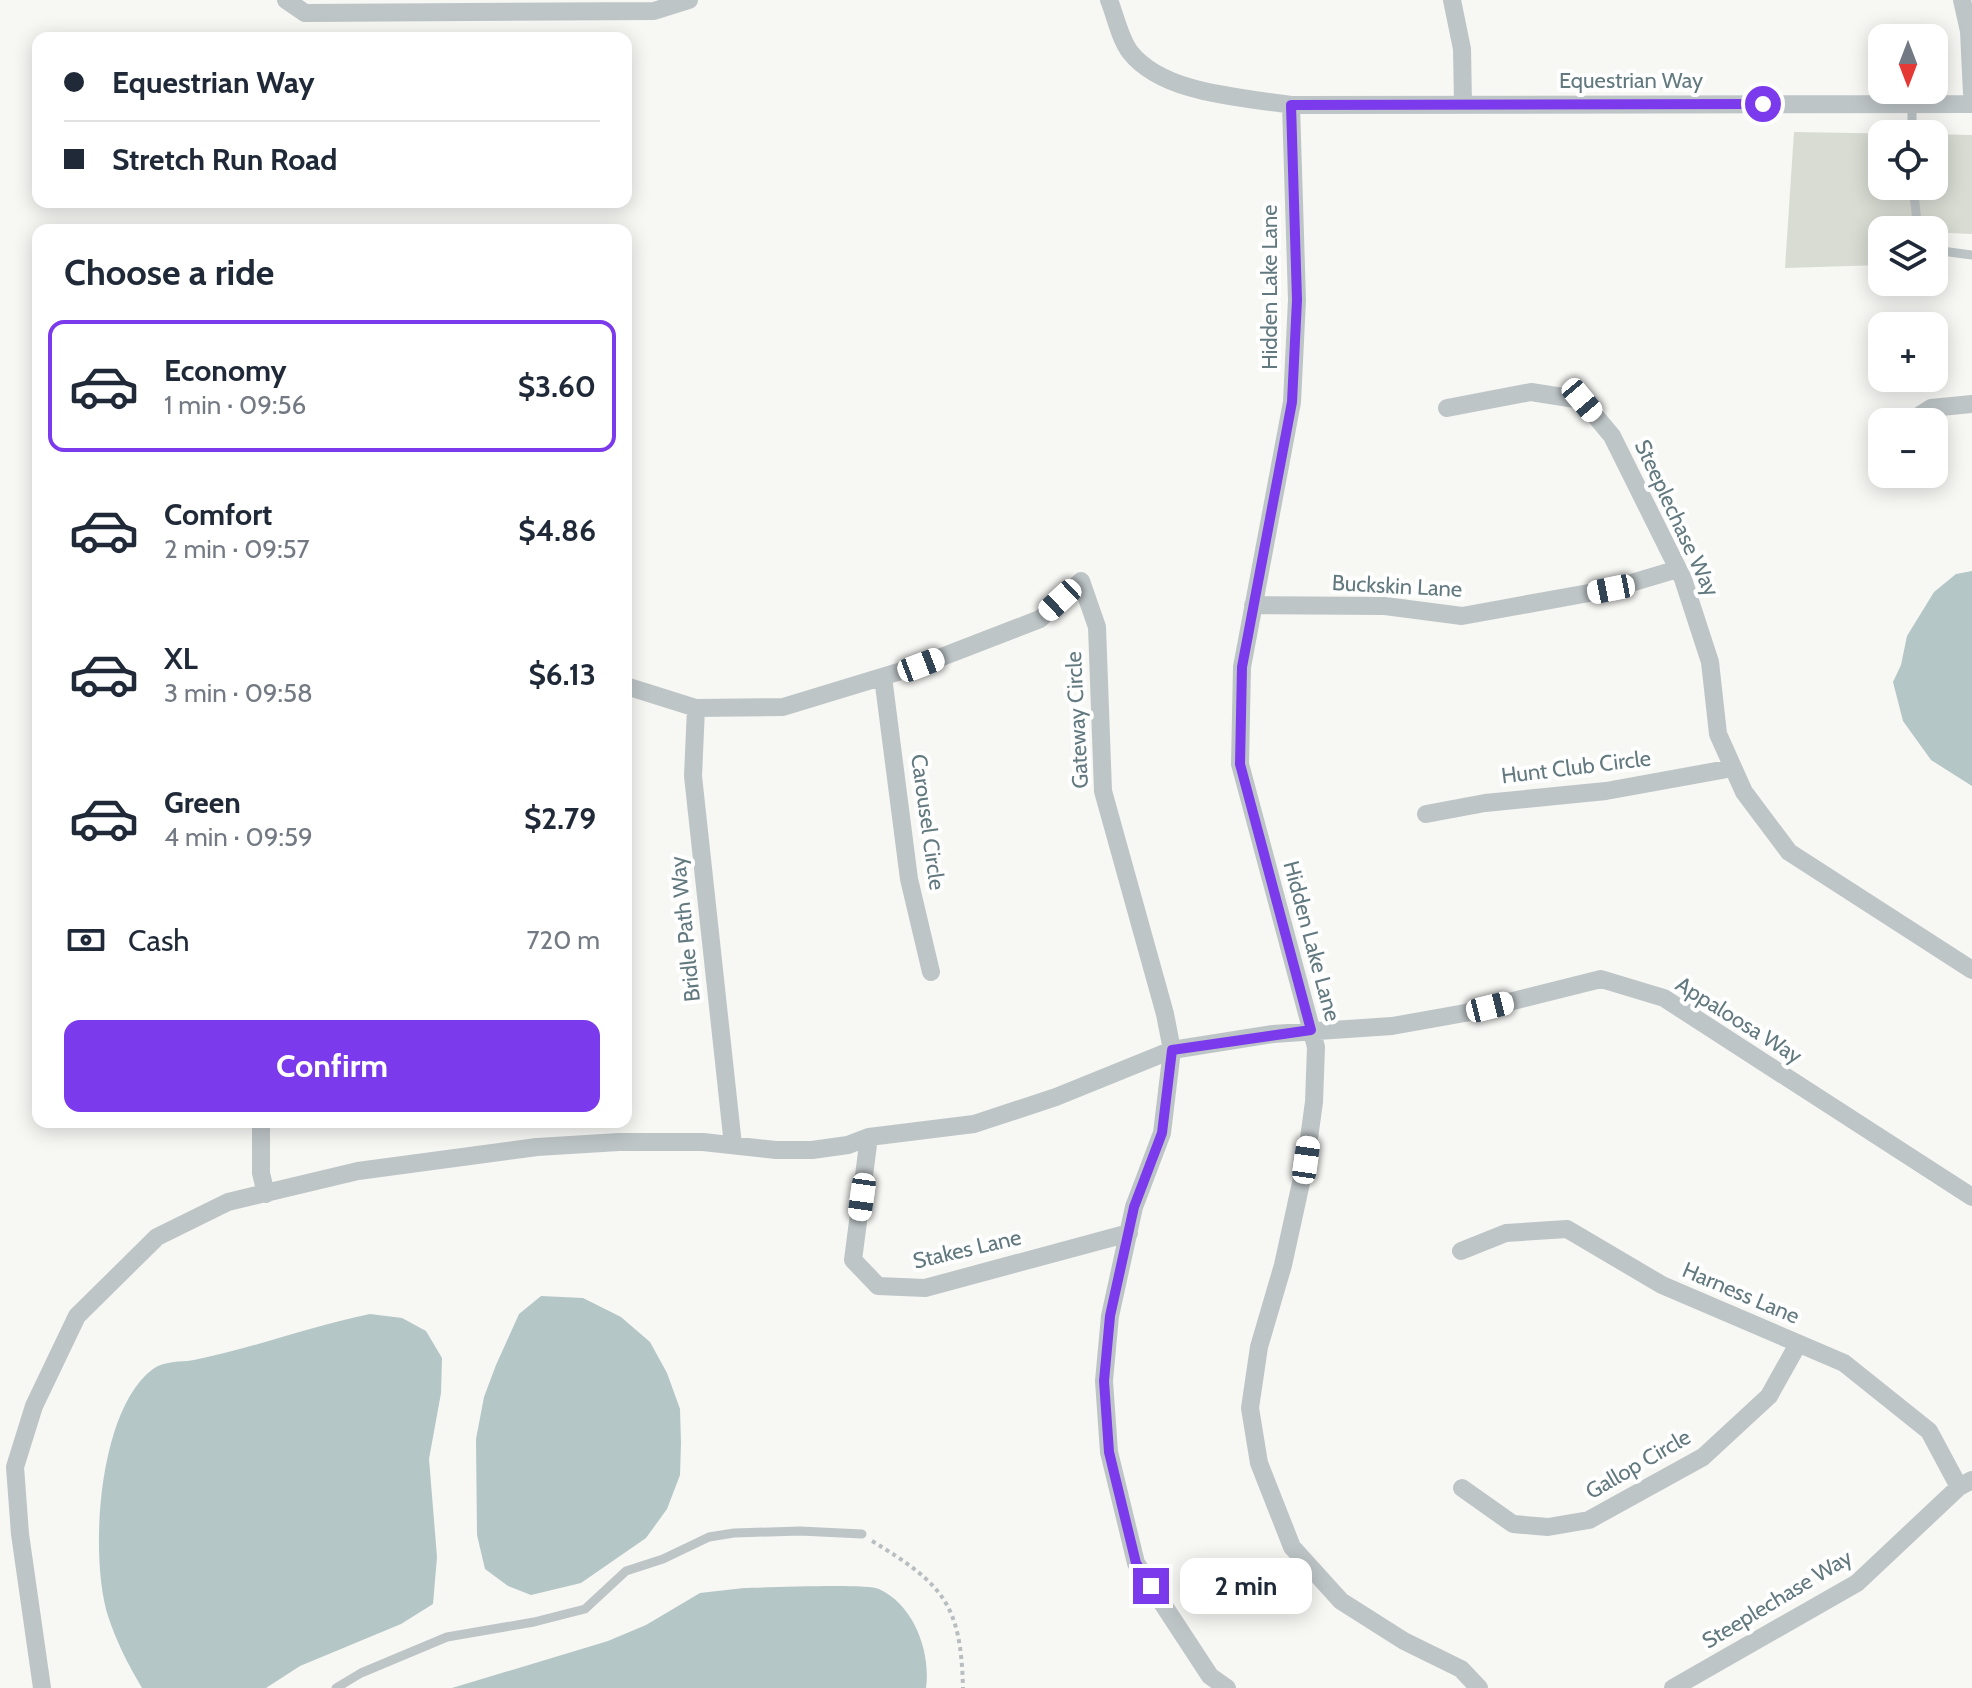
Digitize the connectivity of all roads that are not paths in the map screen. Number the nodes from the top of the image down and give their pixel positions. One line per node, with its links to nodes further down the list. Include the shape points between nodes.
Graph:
1 (286, 0): 6 (street, via 305,13)
2 (689, 0): 6 (street, via 654,11)
3 (1109, 0): 11 (street, Equestrian Way, via 1130,51 1171,83)
4 (1452, 0): 12 (street, via 1462,49)
5 (1962, 0): 7 (street)
6 (493, 6)
7 (1972, 93)
8 (1912, 104): 12 (street, Equestrian Way); 13 (lane)
9 (1948, 104): 10 (street, Equestrian Way)
10 (1972, 104)
11 (1291, 105): 12 (street, Equestrian Way); 20 (street, Hidden Lake Lane, via 1297,300 1292,402)
12 (1463, 105)
13 (1912, 120)
14 (1948, 252): 15 (lane)
15 (1972, 255)
16 (1972, 404): 18 (street)
17 (1447, 408): 19 (street, Steeplechase Way, via 1531,392 1582,400 1612,436)
18 (1931, 408)
19 (1678, 569): 20 (street, Buckskin Lane, via 1611,589 1462,616 1385,606); 24 (street, Steeplechase Way, via 1710,662 1718,734)
20 (1253, 605): 28 (street, Hidden Lake Lane, via 1242,667 1240,764)
21 (883, 677): 23 (street, Gateway Circle, via 783,707); 27 (street, Carousel Circle, via 909,879); 29 (street, Gateway Circle, via 1040,619 1081,581 1097,627 1103,791)
22 (632, 688): 23 (street, Gateway Circle)
23 (696, 708): 32 (street, Bridle Path Way, via 693,776)
24 (1733, 768): 25 (street, Hunt Club Circle); 26 (street, Steeplechase Way, via 1744,792 1789,852)
25 (1426, 814)
26 (1972, 970)
27 (931, 972)
28 (1311, 1030): 29 (street, Appaloosa Way); 34 (street, Appaloosa Way, via 1392,1026 1601,979 1664,998); 44 (street, Hidden Lake Lane, via 1316,1047 1314,1102 1306,1160 1259,1347 1250,1408 1259,1463 1292,1547 1341,1601 1461,1669)
29 (1172, 1050): 31 (street, Appaloosa Way, via 974,1124); 35 (street, via 1162,1133)
30 (261, 1128): 33 (street)
31 (869, 1137): 32 (street, Appaloosa Way, via 812,1150); 35 (street, Stakes Lane, via 853,1260 878,1286 925,1288)
32 (733, 1145): 33 (street, Appaloosa Way, via 619,1142 473,1154 358,1171)
33 (266, 1194): 41 (street, Appaloosa Way, via 228,1202 157,1237 77,1316 34,1406 15,1467)
34 (1972, 1197)
35 (1129, 1233): 43 (street, via 1110,1316 1104,1381 1109,1452 1136,1563 1210,1676)
36 (1461, 1251): 37 (street, Harness Lane, via 1506,1233 1567,1229 1662,1285)
37 (1798, 1344): 38 (street, Harness Lane, via 1844,1363 1929,1431); 39 (street, Gallop Circle, via 1769,1396 1703,1457 1589,1520 1548,1527 1513,1524)
38 (1965, 1483): 45 (street, Steeplechase Way, via 1857,1583)
39 (1462, 1488)
40 (862, 1534): 42 (lane, via 800,1531 709,1537 626,1571 585,1609 447,1637)
41 (42, 1688)
42 (336, 1688)
43 (1227, 1688)
44 (1479, 1688)
45 (1673, 1688)

